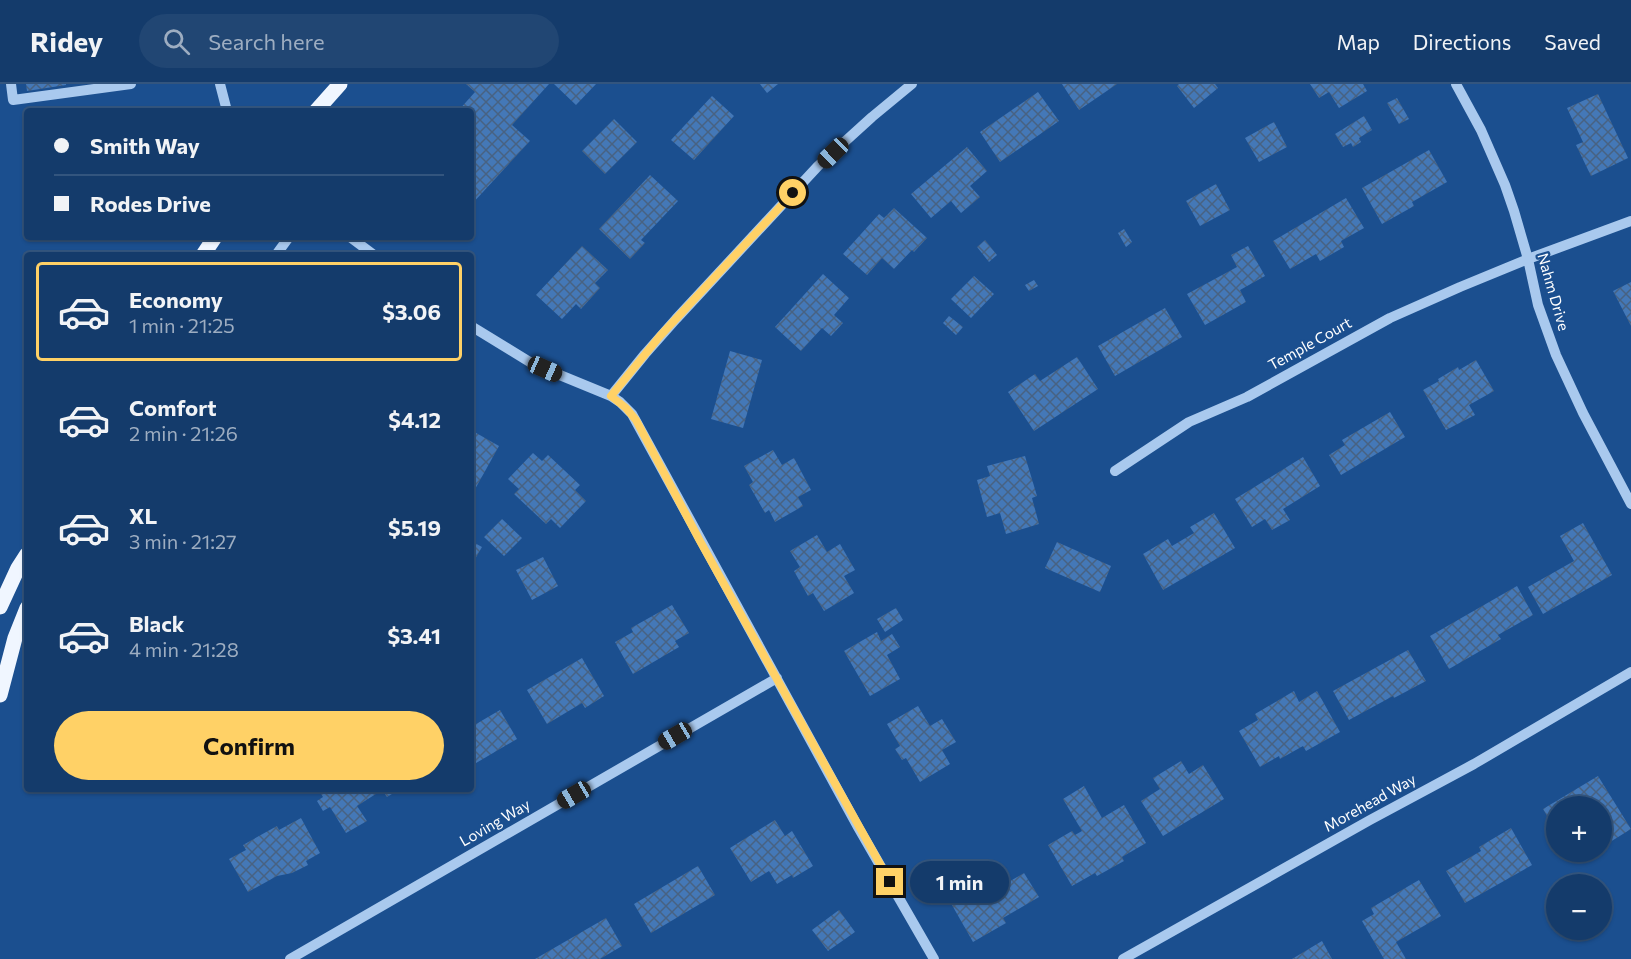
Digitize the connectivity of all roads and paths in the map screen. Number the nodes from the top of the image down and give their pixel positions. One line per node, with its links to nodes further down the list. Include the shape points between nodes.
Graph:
1 (11, 84): 7 (street, via 13,100)
2 (131, 84): 7 (street)
3 (220, 84): 8 (street)
4 (340, 84): 9 (main road)
5 (912, 84): 15 (street, via 812,173 660,336)
6 (1456, 84): 13 (street, Nahm Drive, via 1498,167)
7 (107, 86)
8 (226, 108)
9 (318, 108)
10 (1631, 221): 13 (street, Temple Court)
11 (354, 240): 12 (street)
12 (370, 252)
13 (1528, 259): 16 (street, Temple Court, via 1390,318 1247,397 1189,422); 17 (street, Nahm Drive, via 1538,306 1556,355)
14 (474, 328): 15 (street, via 533,364)
15 (611, 396): 22 (street, via 636,420)
16 (1115, 471)
17 (1631, 504)
18 (24, 559): 19 (main road)
19 (0, 607)
20 (24, 616): 23 (main road)
21 (1631, 672): 26 (street, Morehead Way)
22 (777, 678): 24 (street, Loving Way); 25 (street)
23 (0, 695)
24 (290, 959)
25 (934, 959)
26 (1123, 959)

